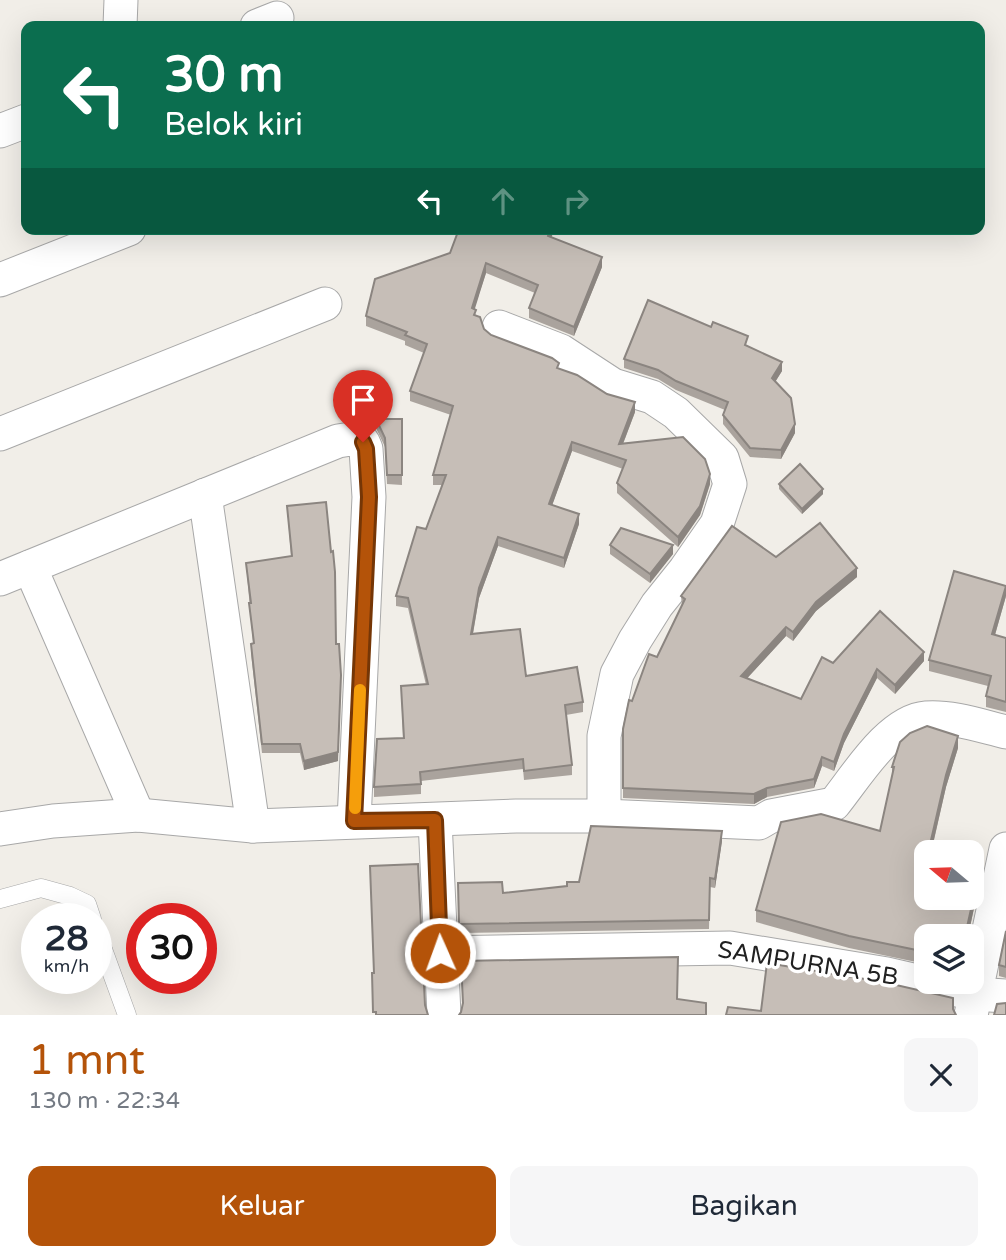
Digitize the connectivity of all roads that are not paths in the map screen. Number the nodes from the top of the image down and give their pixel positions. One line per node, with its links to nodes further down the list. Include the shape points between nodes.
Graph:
1 (121, 0): 2 (street)
2 (120, 21)
3 (21, 123): 4 (street)
4 (0, 131)
5 (114, 235): 6 (street)
6 (0, 280)
7 (325, 304): 9 (street)
8 (499, 327): 14 (street, via 561,351 613,385 652,397 676,413 722,458 730,484 717,524 657,606 617,674 604,736)
9 (0, 434)
10 (205, 495): 11 (street); 16 (street, via 349,438 363,442 369,497); 17 (street)
11 (15, 573): 13 (street)
12 (1006, 732): 14 (street, via 945,719 906,723 834,804 771,816 759,823)
13 (138, 815): 17 (street); 18 (street)
14 (604, 816): 15 (street)
15 (435, 820): 16 (street); 22 (street)
16 (354, 821): 17 (street)
17 (253, 826)
18 (0, 829)
19 (1006, 849): 24 (street)
20 (0, 899): 21 (lane, via 41,888)
21 (85, 903)
22 (440, 953): 24 (street, SAMPURNA 5B, via 730,947 887,974); 26 (street)
23 (112, 974): 25 (lane)
24 (984, 1002)
25 (127, 1015)
26 (444, 1015)

